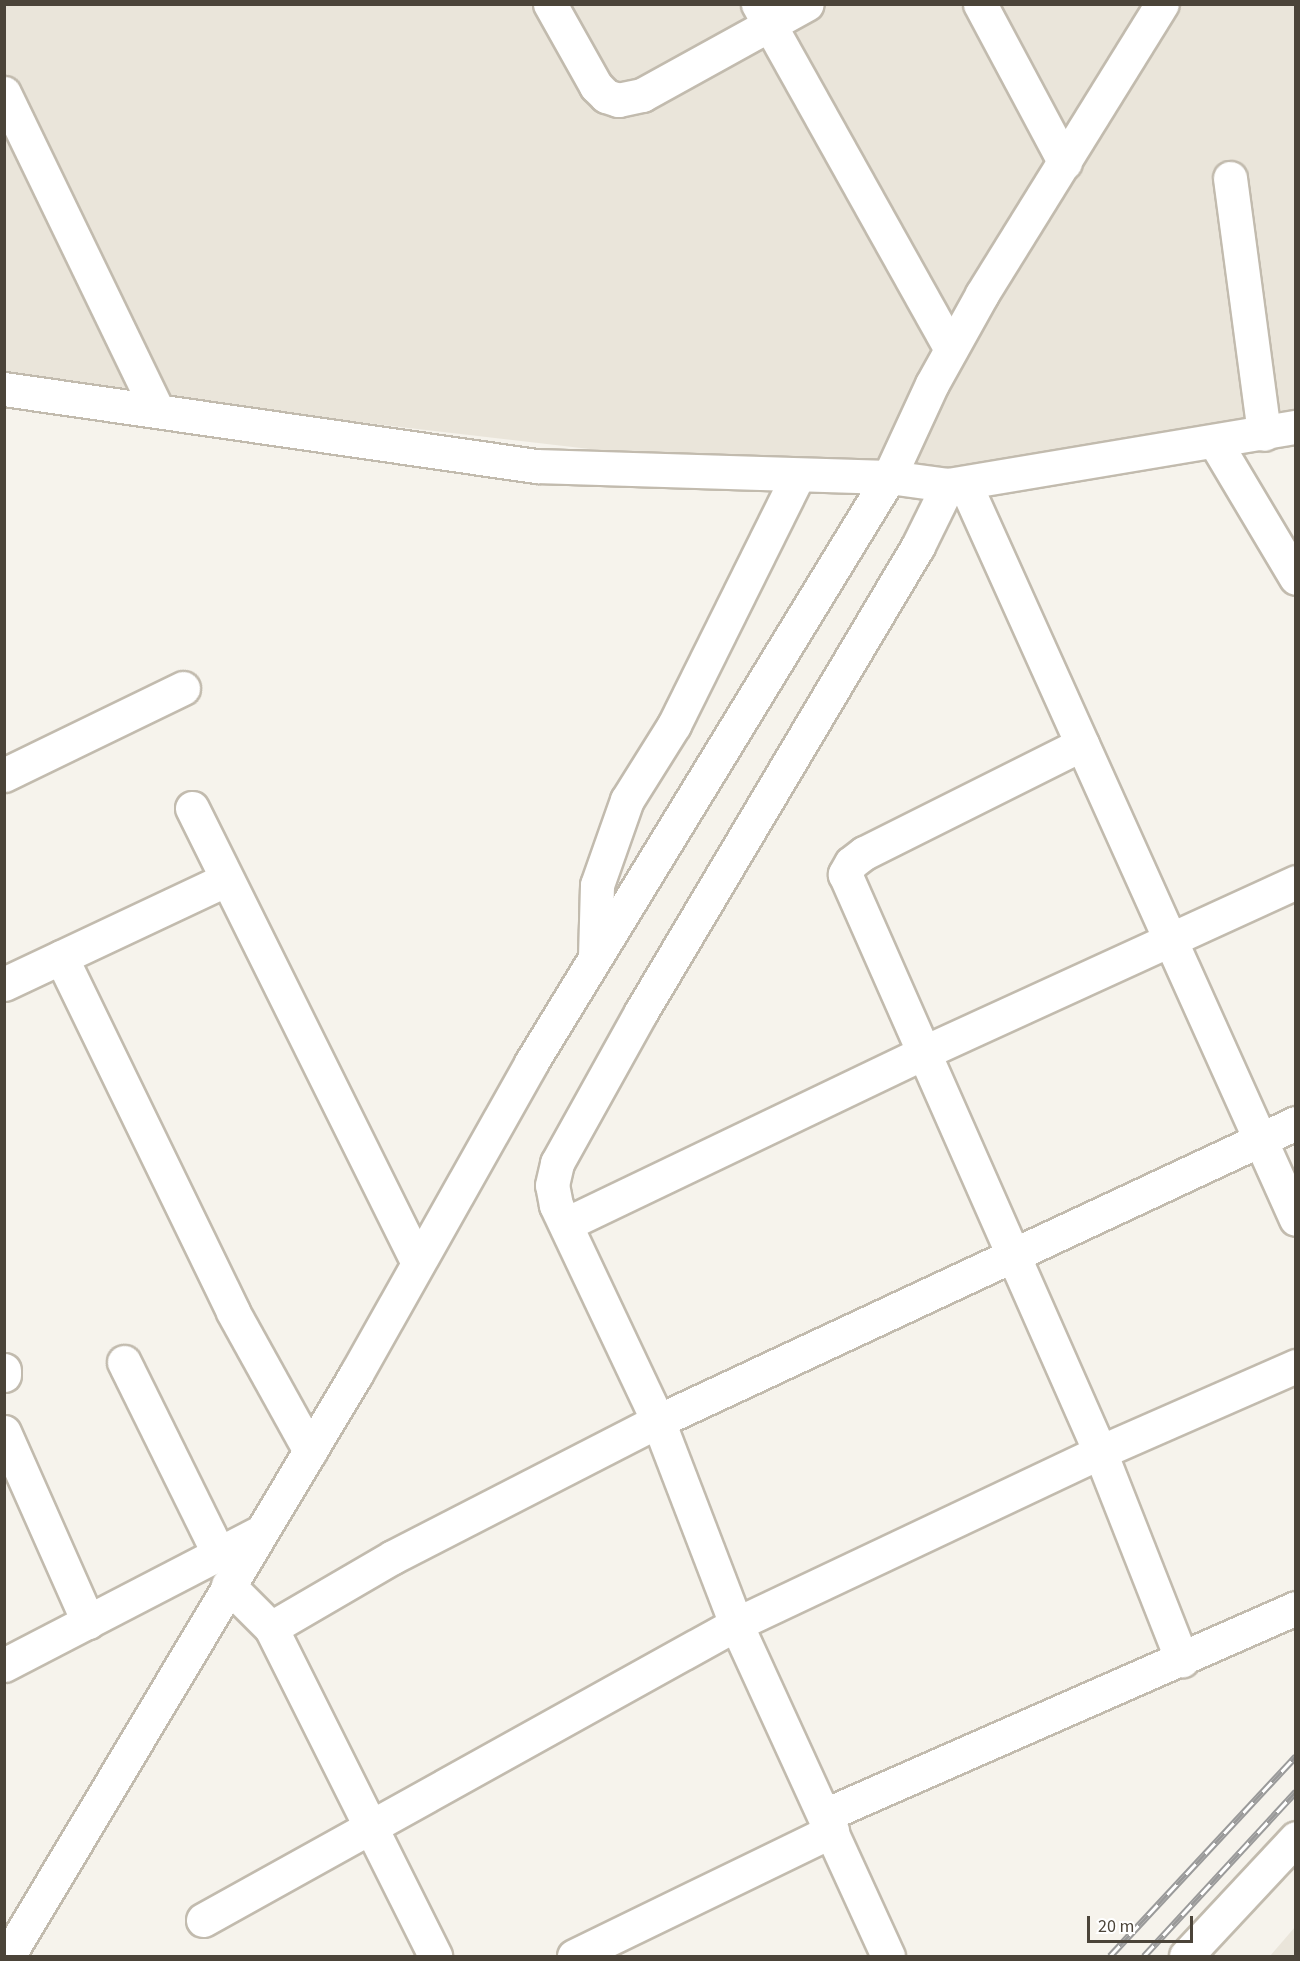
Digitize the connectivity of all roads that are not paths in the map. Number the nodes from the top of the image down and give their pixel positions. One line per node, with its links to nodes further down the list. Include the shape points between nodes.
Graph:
1 (550, 4): 5 (street, via 596,86 606,96 618,100 642,95)
2 (807, 4): 5 (street)
3 (980, 4): 7 (street)
4 (1162, 4): 7 (street)
5 (764, 16): 9 (street)
6 (4, 93): 11 (street)
7 (1065, 163): 9 (street)
8 (1230, 178): 12 (street)
9 (951, 349): 15 (street)
10 (4, 388): 11 (street)
11 (157, 410): 14 (street, via 536,466)
12 (1280, 430): 13 (street)
13 (1215, 442): 15 (street); 16 (street)
14 (798, 475): 15 (street); 25 (street, via 674,725 627,800 597,885)
15 (926, 482): 18 (street); 25 (street); 31 (street, via 918,546 641,1012 557,1163 552,1185)
16 (1296, 578)
17 (183, 688): 19 (street)
18 (1082, 744): 23 (street); 27 (street, via 864,853 848,867 849,889)
19 (4, 775)
20 (192, 808): 21 (street)
21 (227, 879): 24 (street); 33 (street)
22 (1296, 882): 23 (street)
23 (1170, 939): 27 (street); 29 (street)
24 (61, 957): 26 (street); 40 (street, via 233,1312)
25 (595, 959): 33 (street)
26 (4, 984)
27 (925, 1052): 31 (street); 32 (street)
28 (1296, 1123): 29 (street)
29 (1260, 1140): 30 (street); 32 (street)
30 (1296, 1220)
31 (566, 1224): 38 (street)
32 (1011, 1256): 38 (street); 41 (street)
33 (418, 1263): 40 (street)
34 (124, 1362): 43 (street)
35 (1296, 1366): 41 (street)
36 (4, 1371): 37 (street)
37 (4, 1375)
38 (658, 1421): 47 (street); 48 (street)
39 (4, 1432): 46 (street)
40 (310, 1451): 42 (street)
41 (1100, 1452): 48 (street); 49 (street)
42 (261, 1532): 43 (street); 44 (street)
43 (219, 1554): 46 (street)
44 (233, 1589): 47 (street); 55 (street)
45 (1296, 1608): 49 (street)
46 (88, 1622): 50 (street)
47 (266, 1622): 52 (street)
48 (736, 1624): 51 (street); 52 (street)
49 (1182, 1660): 51 (street)
50 (4, 1665)
51 (829, 1823): 57 (street); 58 (street)
52 (372, 1824): 54 (street); 56 (street)
53 (1296, 1838): 59 (street)
54 (202, 1920)
55 (8, 1956)
56 (435, 1956)
57 (574, 1956)
58 (888, 1956)
59 (1186, 1956)

